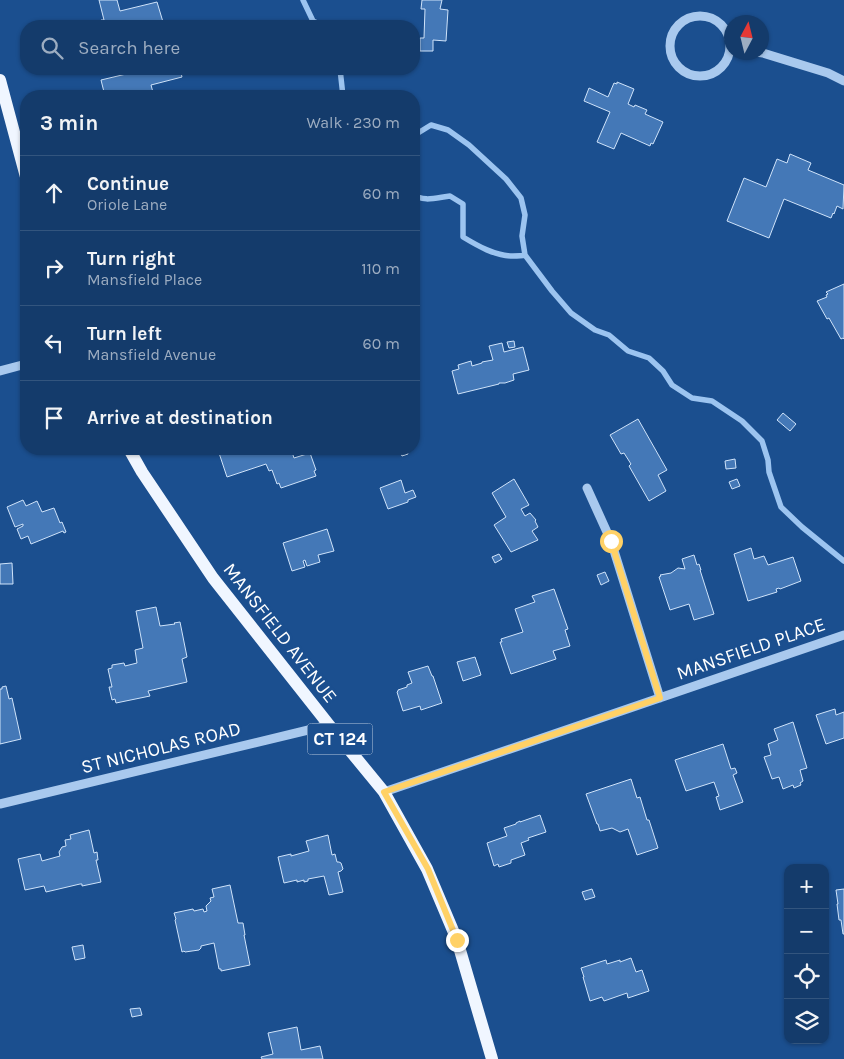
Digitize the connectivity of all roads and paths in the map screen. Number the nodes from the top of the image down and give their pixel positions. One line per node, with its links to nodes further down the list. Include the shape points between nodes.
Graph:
1 (731, 50): 1 (street, via 726,29 710,17 691,17 675,29 671,38 670,48 678,66 696,75 715,72)
2 (769, 55): 4 (street, via 828,72)
3 (0, 80): 5 (main road)
4 (844, 81)
5 (20, 155)
6 (20, 366): 7 (street)
7 (0, 371)
8 (132, 455): 12 (main road, MANSFIELD AVENUE / CT 124, via 213,578)
9 (587, 488): 11 (street, via 611,541)
10 (844, 635): 11 (street, MANSFIELD PLACE)
11 (660, 698): 13 (street, MANSFIELD PLACE)
12 (329, 725): 13 (main road, MANSFIELD AVENUE / CT 124); 14 (street, ST NICHOLAS ROAD)
13 (384, 792): 15 (main road, MANSFIELD AVENUE / CT 124, via 428,869 457,940)
14 (0, 804)
15 (492, 1059)

